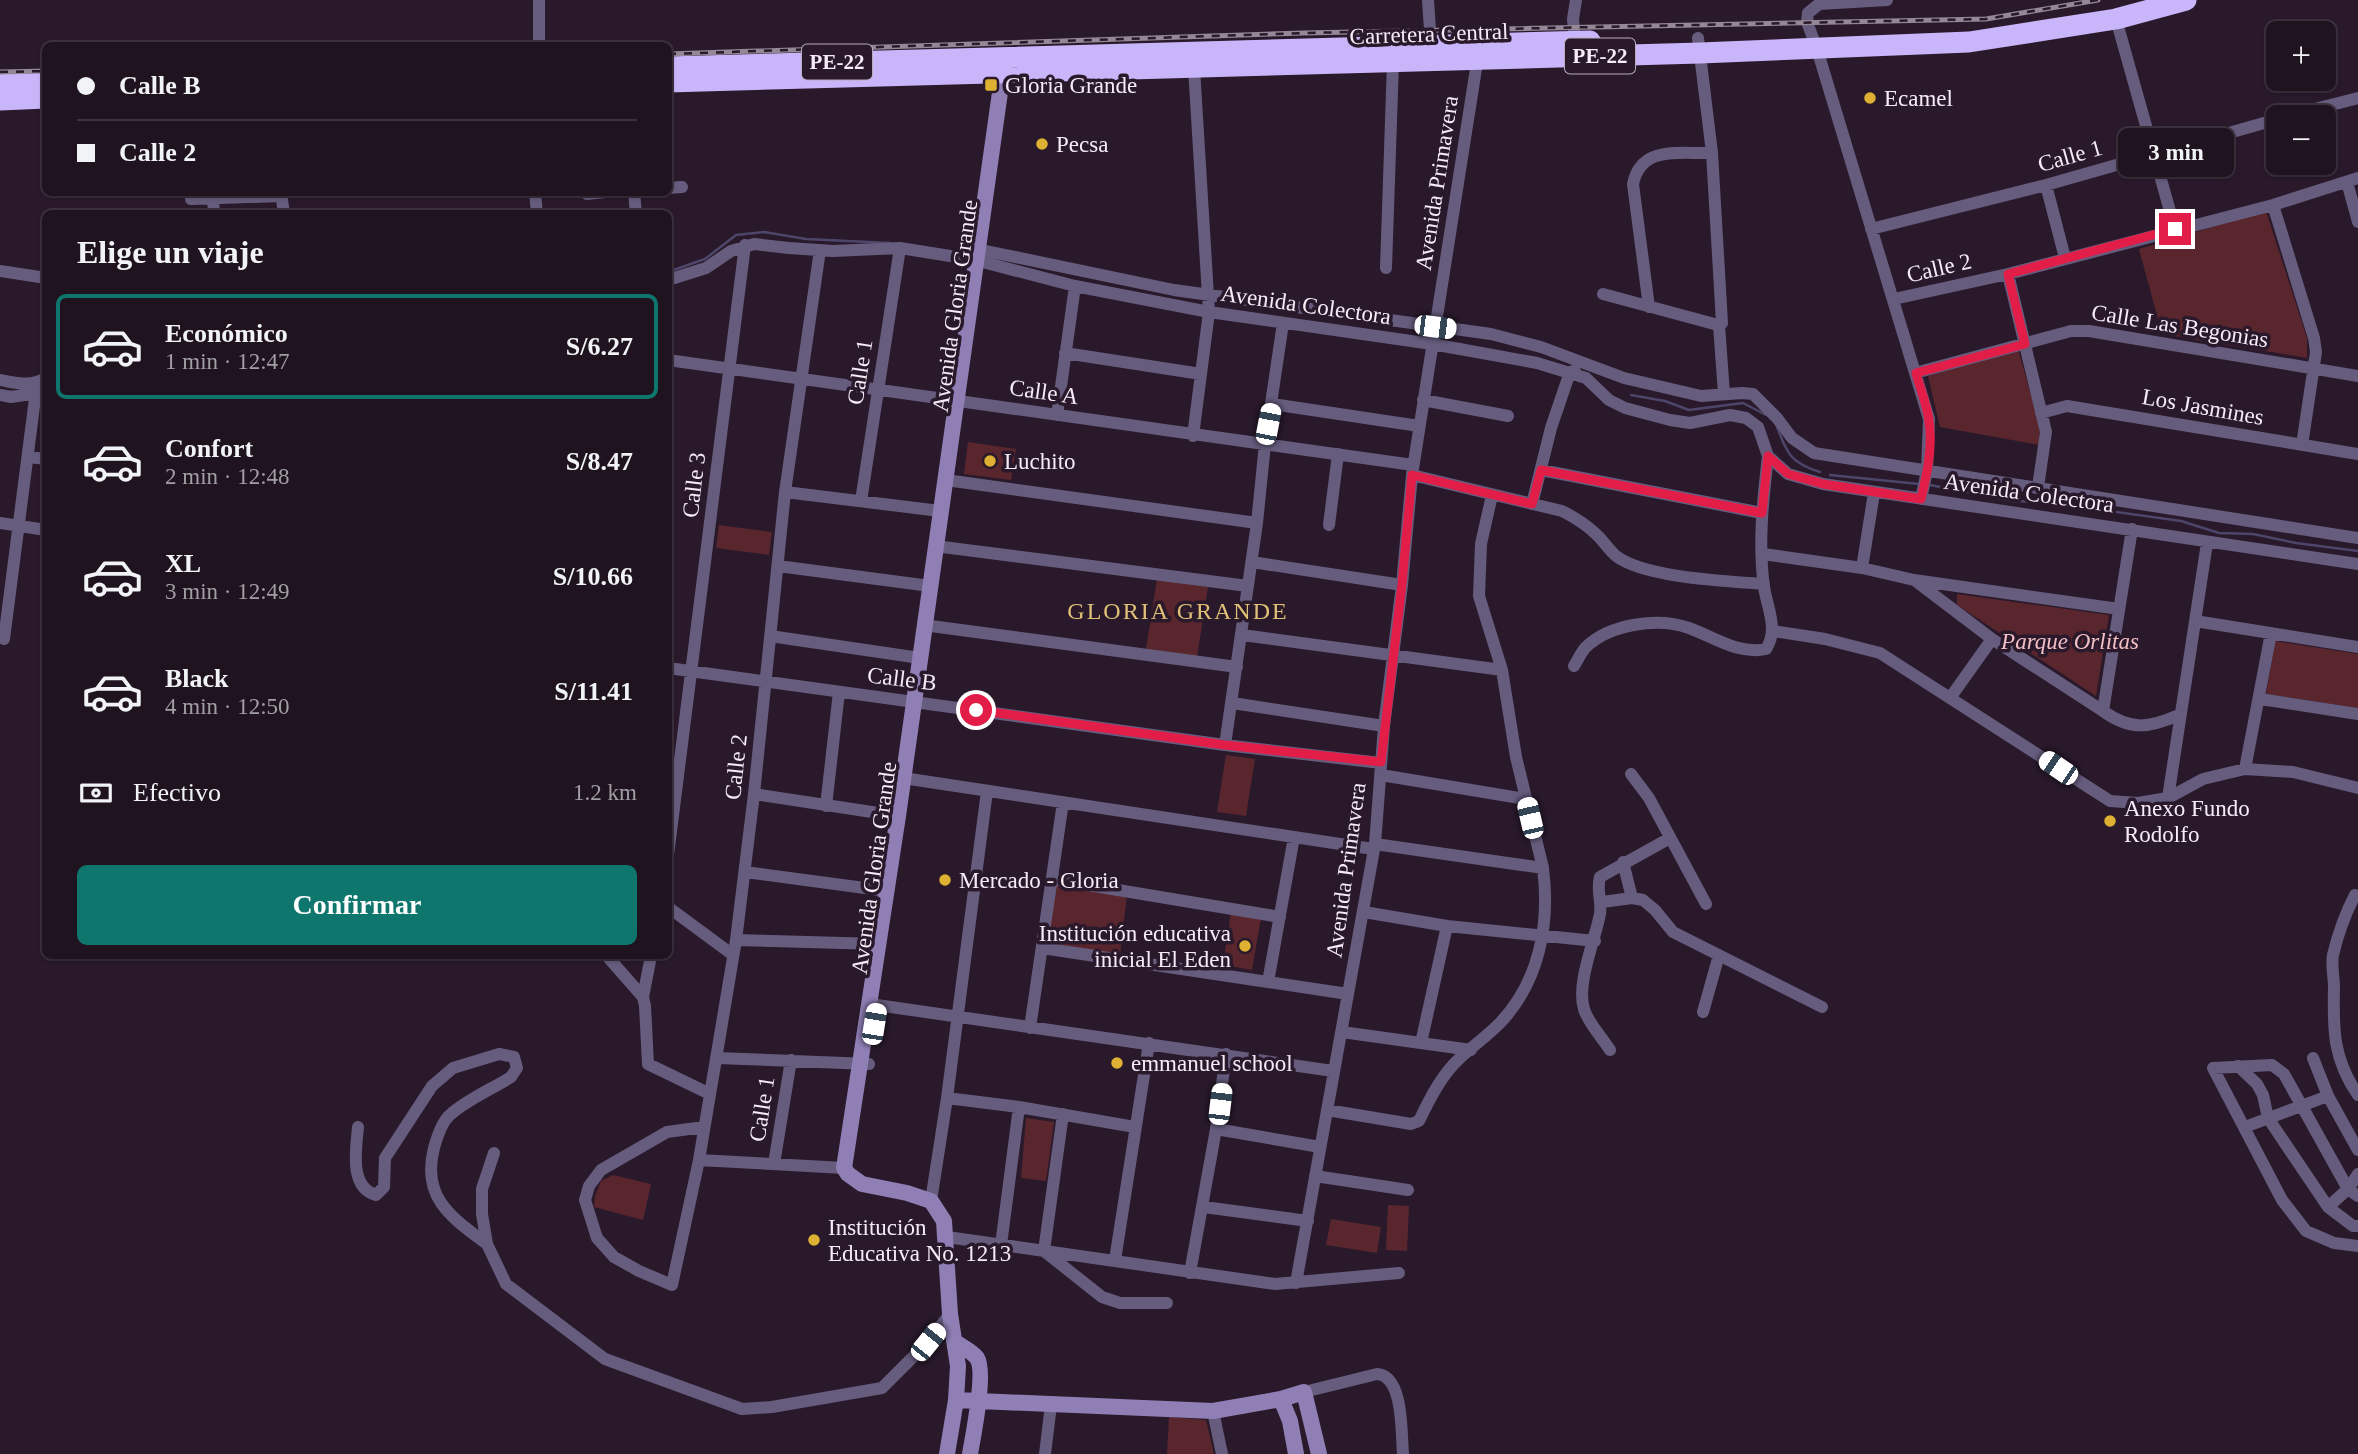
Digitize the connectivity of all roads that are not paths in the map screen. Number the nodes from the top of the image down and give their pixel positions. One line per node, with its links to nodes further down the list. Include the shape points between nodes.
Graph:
1 (538, 0): 8 (street)
2 (1428, 0): 11 (street)
3 (1576, 0): 9 (street)
4 (1887, 0): 10 (street, via 1819,4 1808,13)
5 (2144, 0): 7 (highway, Carretera Central / PE-22)
6 (2186, 0): 7 (highway, Carretera Central / PE-22)
7 (2107, 17): 10 (highway, Carretera Central / PE-22); 27 (street)
8 (539, 42)
9 (1575, 42): 12 (highway, Carretera Central / PE-22); 13 (highway, Carretera Central / PE-22)
10 (1814, 42): 12 (highway, Carretera Central / PE-22); 36 (street)
11 (1431, 45): 13 (highway, Carretera Central / PE-22); 15 (highway, Carretera Central / PE-22)
12 (1699, 46): 13 (highway, Carretera Central / PE-22); 26 (street)
13 (1478, 52): 14 (highway, Carretera Central / PE-22); 56 (street, Avenida Primavera)
14 (1392, 62): 17 (highway, Carretera Central / PE-22); 43 (street)
15 (1007, 65): 16 (highway, Carretera Central / PE-22); 17 (highway, Carretera Central / PE-22); 18 (highway, Carretera Central / PE-22); 41 (street, Avenida Gloria Grande)
16 (672, 67)
17 (1194, 68): 49 (street)
18 (672, 82)
19 (42, 83): 20 (highway)
20 (0, 84)
21 (42, 98): 23 (highway)
22 (2358, 98): 24 (street)
23 (0, 100)
24 (2331, 105)
25 (2266, 122): 27 (street, Calle 1)
26 (1712, 153): 52 (street, via 1658,155 1636,169 1633,184); 55 (street, via 1723,320)
27 (2154, 153): 29 (street, Calle 1); 37 (street)
28 (2352, 180): 33 (street, Calle 2); 35 (street)
29 (2046, 185): 36 (street, Calle 1); 42 (street)
30 (247, 196): 31 (street)
31 (213, 198): 32 (street); 34 (street)
32 (191, 199)
33 (2273, 205): 37 (street, Calle 2); 63 (street, via 2314,338)
34 (214, 210)
35 (2358, 222)
36 (1871, 229): 51 (street)
37 (2175, 229): 42 (street, Calle 2)
38 (745, 245): 40 (street, Avenida Colectora); 47 (street, via 706,268); 62 (street, Calle 3)
39 (900, 248): 40 (street, Avenida Colectora); 41 (street, Avenida Colectora); 71 (street, Calle 1)
40 (820, 250): 69 (street, Calle 2)
41 (982, 258): 48 (street, Avenida Colectora); 49 (street, Avenida Colectora); 75 (street, Avenida Gloria Grande)
42 (2065, 258): 45 (street, Calle 2)
43 (1386, 268)
44 (0, 271): 46 (street)
45 (2008, 274): 51 (street, Calle 2); 58 (street)
46 (42, 277)
47 (672, 278)
48 (1074, 286): 53 (street, Avenida Colectora); 59 (street)
49 (1208, 293): 53 (street); 56 (street, Avenida Colectora)
50 (1603, 294): 52 (street)
51 (1894, 299): 65 (street)
52 (1649, 307): 55 (street)
53 (1209, 312): 54 (street, Avenida Colectora); 66 (street)
54 (1283, 323): 57 (street, Avenida Colectora); 76 (street)
55 (1719, 325): 72 (street)
56 (1435, 327): 57 (street, Avenida Primavera); 61 (street, Avenida Colectora, via 1491,334)
57 (1432, 344): 64 (street, Avenida Colectora); 74 (street, Avenida Primavera)
58 (2025, 344): 63 (street, Calle Las Begonias, via 2071,331 2089,331); 65 (street, Calle Las Begonias); 77 (street)
59 (1065, 354): 66 (street); 78 (street)
60 (672, 361): 62 (street, Calle A)
61 (1597, 368): 64 (street); 72 (street, Avenida Colectora, via 1701,396)
62 (730, 370): 69 (street, Calle A); 137 (street, Calle 3)
63 (2315, 370): 67 (street, Calle Las Begonias); 83 (street)
64 (1570, 372): 86 (street, Avenida Colectora, via 1586,378 1625,408 1690,423 1730,415 1746,418 1758,427); 90 (street)
65 (1916, 373): 91 (street, via 1929,419)
66 (1201, 374): 81 (street)
67 (2358, 376)
68 (0, 380): 70 (street)
69 (800, 380): 71 (street, Calle A); 94 (street, Calle 2)
70 (41, 387): 73 (street, via 11,397); 87 (street)
71 (878, 390): 75 (street, Calle A); 98 (street, Calle 1)
72 (1724, 394): 91 (street, Avenida Colectora, via 1752,394 1792,438 1814,453)
73 (0, 395)
74 (1423, 400): 79 (street); 80 (street, Avenida Primavera)
75 (961, 401): 78 (street, Calle A); 92 (street, Avenida Gloria Grande); 100 (street, Avenida Gloria Grande)
76 (1272, 404): 80 (street); 82 (street)
77 (2042, 413): 83 (street, Los Jasmines, via 2067,406); 93 (street, via 2046,432)
78 (1057, 415): 81 (street, Calle A)
79 (1508, 416)
80 (1419, 426): 89 (street, Avenida Primavera)
81 (1193, 436): 82 (street, Calle A)
82 (1265, 444): 84 (street, Calle A); 103 (street)
83 (2302, 445): 85 (street, Los Jasmines)
84 (1338, 454): 89 (street, Calle A); 104 (street)
85 (2358, 454)
86 (1768, 456): 95 (street, Avenida Colectora, via 1788,474); 101 (street)
87 (29, 457): 88 (street); 105 (street)
88 (42, 459)
89 (1412, 470): 96 (street, Calle A); 117 (street, Avenida Primavera)
90 (1541, 470): 99 (street); 101 (street)
91 (1927, 471): 93 (street, Avenida Colectora); 97 (street)
92 (953, 481): 103 (street); 110 (street, Avenida Gloria Grande)
93 (2038, 487): 108 (street, Avenida Colectora)
94 (785, 492): 98 (street); 114 (street, Calle 2)
95 (1874, 493): 97 (street, Avenida Colectora); 115 (street)
96 (1492, 495): 99 (street, Calle A); 136 (street, via 1481,544 1479,596)
97 (1921, 499): 107 (street, Avenida Colectora)
98 (862, 501): 100 (street)
99 (1532, 504): 118 (street, Calle A, via 1578,519 1629,563 1713,580)
100 (940, 511): 110 (street, Avenida Gloria Grande)
101 (1762, 513): 111 (street)
102 (0, 523): 105 (street)
103 (1257, 523): 112 (street)
104 (1329, 525)
105 (20, 526): 106 (street); 128 (street)
106 (42, 529)
107 (2132, 529): 109 (street, Avenida Colectora); 121 (street)
108 (2358, 538)
109 (2207, 544): 113 (street, Avenida Colectora); 122 (street)
110 (939, 546): 119 (street, Avenida Gloria Grande); 120 (street); 123 (street, Avenida Gloria Grande)
111 (1763, 554): 115 (street); 118 (street)
112 (1252, 562): 117 (street); 120 (street)
113 (2358, 564)
114 (778, 566): 119 (street); 127 (street, Calle 2)
115 (1862, 568): 116 (street)
116 (1914, 580): 121 (street); 129 (street)
117 (1402, 584): 131 (street, Avenida Primavera)
118 (1764, 584): 124 (street)
119 (930, 586): 132 (street, Avenida Gloria Grande)
120 (1248, 586): 126 (street)
121 (2119, 609): 144 (street)
122 (2195, 621): 125 (street); 146 (street)
123 (932, 626): 134 (street); 142 (street, Avenida Gloria Grande)
124 (1773, 631): 133 (street, via 1766,649 1758,651 1726,645 1686,627 1625,627 1585,648); 140 (street, via 1880,653)
125 (2271, 633): 130 (street); 141 (street)
126 (1242, 635): 131 (street); 134 (street)
127 (770, 636): 132 (street); 138 (street, Calle 2)
128 (4, 639)
129 (1992, 639): 140 (street); 144 (street)
130 (2358, 647)
131 (1394, 656): 136 (street); 147 (street, Avenida Primavera)
132 (920, 658): 142 (street, Avenida Gloria Grande)
133 (1574, 666)
134 (1237, 667): 143 (street)
135 (672, 668): 137 (street, Calle B)
136 (1502, 670): 156 (street)
137 (692, 671): 138 (street, Calle B); 161 (street, Calle 3)
138 (765, 682): 139 (street, Calle B); 155 (street, Calle 2)
139 (839, 692): 142 (street, Calle B); 159 (street)
140 (1950, 698): 157 (street, via 2110,801)
141 (2260, 699): 145 (street); 150 (street)
142 (917, 702): 148 (street, Calle B); 152 (street, Avenida Gloria Grande)
143 (1232, 702): 147 (street); 148 (street)
144 (2102, 711): 146 (street, via 2127,725 2140,726)
145 (2358, 714)
146 (2179, 715): 157 (street)
147 (1384, 726): 149 (street, Avenida Primavera)
148 (1225, 745): 149 (street, Calle B)
149 (1381, 769): 156 (street, Calle B); 164 (street, Avenida Primavera)
150 (2245, 769): 153 (street, via 2292,772); 157 (street, via 2203,779)
151 (1631, 774): 163 (street)
152 (907, 779): 154 (street); 160 (street, Avenida Gloria Grande); 190 (street, Avenida Gloria Grande)
153 (2358, 788)
154 (987, 791): 158 (street); 193 (street)
155 (754, 794): 159 (street); 167 (street, Calle 2)
156 (1526, 799): 166 (street)
157 (2168, 799)
158 (1063, 802): 162 (street); 168 (street)
159 (826, 806): 160 (street)
160 (898, 816): 169 (street, Avenida Gloria Grande)
161 (672, 824)
162 (1294, 837): 164 (street); 176 (street)
163 (1670, 838): 165 (street); 173 (street)
164 (1374, 846): 166 (street); 175 (street, Avenida Primavera)
165 (1623, 862): 171 (street); 172 (street, via 1600,877)
166 (1543, 868): 178 (street)
167 (745, 872): 169 (street); 179 (street, Calle 2)
168 (1052, 879): 176 (street); 182 (street)
169 (887, 891): 181 (street, Avenida Gloria Grande)
170 (2355, 895): 208 (street, via 2333,958 2333,1027 2345,1076)
171 (1632, 898): 172 (street); 184 (street, via 1643,900 1673,932)
172 (1602, 902): 180 (street)
173 (1706, 904)
174 (672, 910): 183 (street)
175 (1364, 912): 177 (street); 188 (street, Avenida Primavera)
176 (1280, 917): 187 (street)
177 (1447, 926): 178 (street); 197 (street)
178 (1544, 936): 180 (street); 198 (street, via 1514,1007)
179 (736, 940): 181 (street); 183 (street, Calle 2)
180 (1595, 941): 199 (street, via 1581,997 1584,1012)
181 (879, 944): 190 (street, Avenida Gloria Grande)
182 (1042, 948): 187 (street); 194 (street)
183 (733, 955): 201 (street, Calle 2)
184 (1719, 956): 191 (street); 192 (street)
185 (610, 959): 189 (street)
186 (650, 959): 189 (street)
187 (1268, 982): 188 (street)
188 (1348, 994): 195 (street, Avenida Primavera)
189 (643, 997): 207 (street, via 648,1064)
190 (874, 1004): 193 (street); 204 (street, Avenida Gloria Grande)
191 (1822, 1007)
192 (1703, 1012)
193 (957, 1015): 194 (street); 210 (street)
194 (1030, 1028): 196 (street)
195 (1342, 1032): 197 (street); 206 (street, Avenida Primavera)
196 (1149, 1043): 200 (street); 218 (street)
197 (1421, 1043): 198 (street)
198 (1471, 1050): 213 (street, via 1450,1069 1419,1121 1411,1124)
199 (1610, 1050)
200 (1226, 1054): 206 (street); 220 (street)
201 (717, 1058): 203 (street); 207 (street, Calle 2)
202 (2313, 1058): 209 (street)
203 (791, 1060): 204 (street); 225 (street, Calle 1)
204 (865, 1063): 226 (street, Avenida Gloria Grande)
205 (2238, 1066): 211 (street, via 2273,1065 2284,1074); 215 (street, via 2257,1084); 219 (street, via 2213,1068)
206 (1333, 1071): 213 (street, Avenida Primavera)
207 (710, 1094): 217 (street, Calle 2)
208 (2358, 1095)
209 (2328, 1096): 211 (street); 222 (street)
210 (947, 1098): 212 (street); 231 (street)
211 (2302, 1105): 215 (street); 230 (street)
212 (1019, 1107): 214 (street); 238 (street)
213 (1327, 1110): 221 (street, Avenida Primavera)
214 (1063, 1114): 218 (street); 240 (street)
215 (2269, 1118): 219 (street); 233 (street)
216 (358, 1127): 237 (street, via 355,1161 359,1182 366,1192 376,1195 384,1187 385,1158 432,1086 453,1068 499,1054 514,1057 517,1068 511,1077 449,1115 432,1155 435,1194 444,1210)
217 (704, 1127): 224 (street, Calle 2); 224 (street, Calle 2, via 667,1132 601,1171 589,1186 586,1200 597,1238 614,1256 672,1285)
218 (1135, 1127): 241 (street)
219 (2245, 1127): 239 (street, via 2282,1200 2306,1231)
220 (1216, 1129): 221 (street); 232 (street)
221 (1320, 1147): 228 (street, Avenida Primavera)
222 (2358, 1150)
223 (494, 1153): 237 (street, via 482,1189)
224 (699, 1160): 225 (street)
225 (774, 1164): 226 (street)
226 (850, 1174): 231 (street, via 871,1187)
227 (2358, 1174): 230 (street)
228 (1315, 1176): 229 (street); 234 (street, Avenida Primavera)
229 (1408, 1190)
230 (2353, 1192): 233 (street)
231 (931, 1201): 236 (street, via 944,1221)
232 (1203, 1207): 234 (street); 242 (street)
233 (2328, 1207): 235 (street)
234 (1308, 1221): 244 (street, Avenida Primavera)
235 (2358, 1226)
236 (947, 1237): 238 (street); 246 (street)
237 (487, 1244): 246 (street, via 506,1284 605,1359 742,1409 882,1388)
238 (1000, 1245): 240 (street)
239 (2358, 1246)
240 (1044, 1251): 241 (street); 245 (street, via 1102,1297 1120,1303)
241 (1115, 1261): 242 (street)
242 (1190, 1273): 244 (street)
243 (1399, 1273): 244 (street)
244 (1296, 1283)
245 (1167, 1303)
246 (950, 1314): 247 (street)
247 (954, 1341): 250 (street); 251 (street, via 977,1358)
248 (1304, 1392): 249 (street); 259 (street); 260 (street, via 1385,1374 1397,1392)
249 (1281, 1399): 253 (street); 258 (street)
250 (956, 1400): 251 (street); 254 (street)
251 (978, 1402): 252 (street); 255 (street)
252 (1051, 1405): 253 (street); 256 (street)
253 (1213, 1411): 257 (street)
254 (947, 1454)
255 (970, 1454)
256 (1045, 1454)
257 (1222, 1454)
258 (1296, 1454)
259 (1319, 1454)
260 (1402, 1454)

